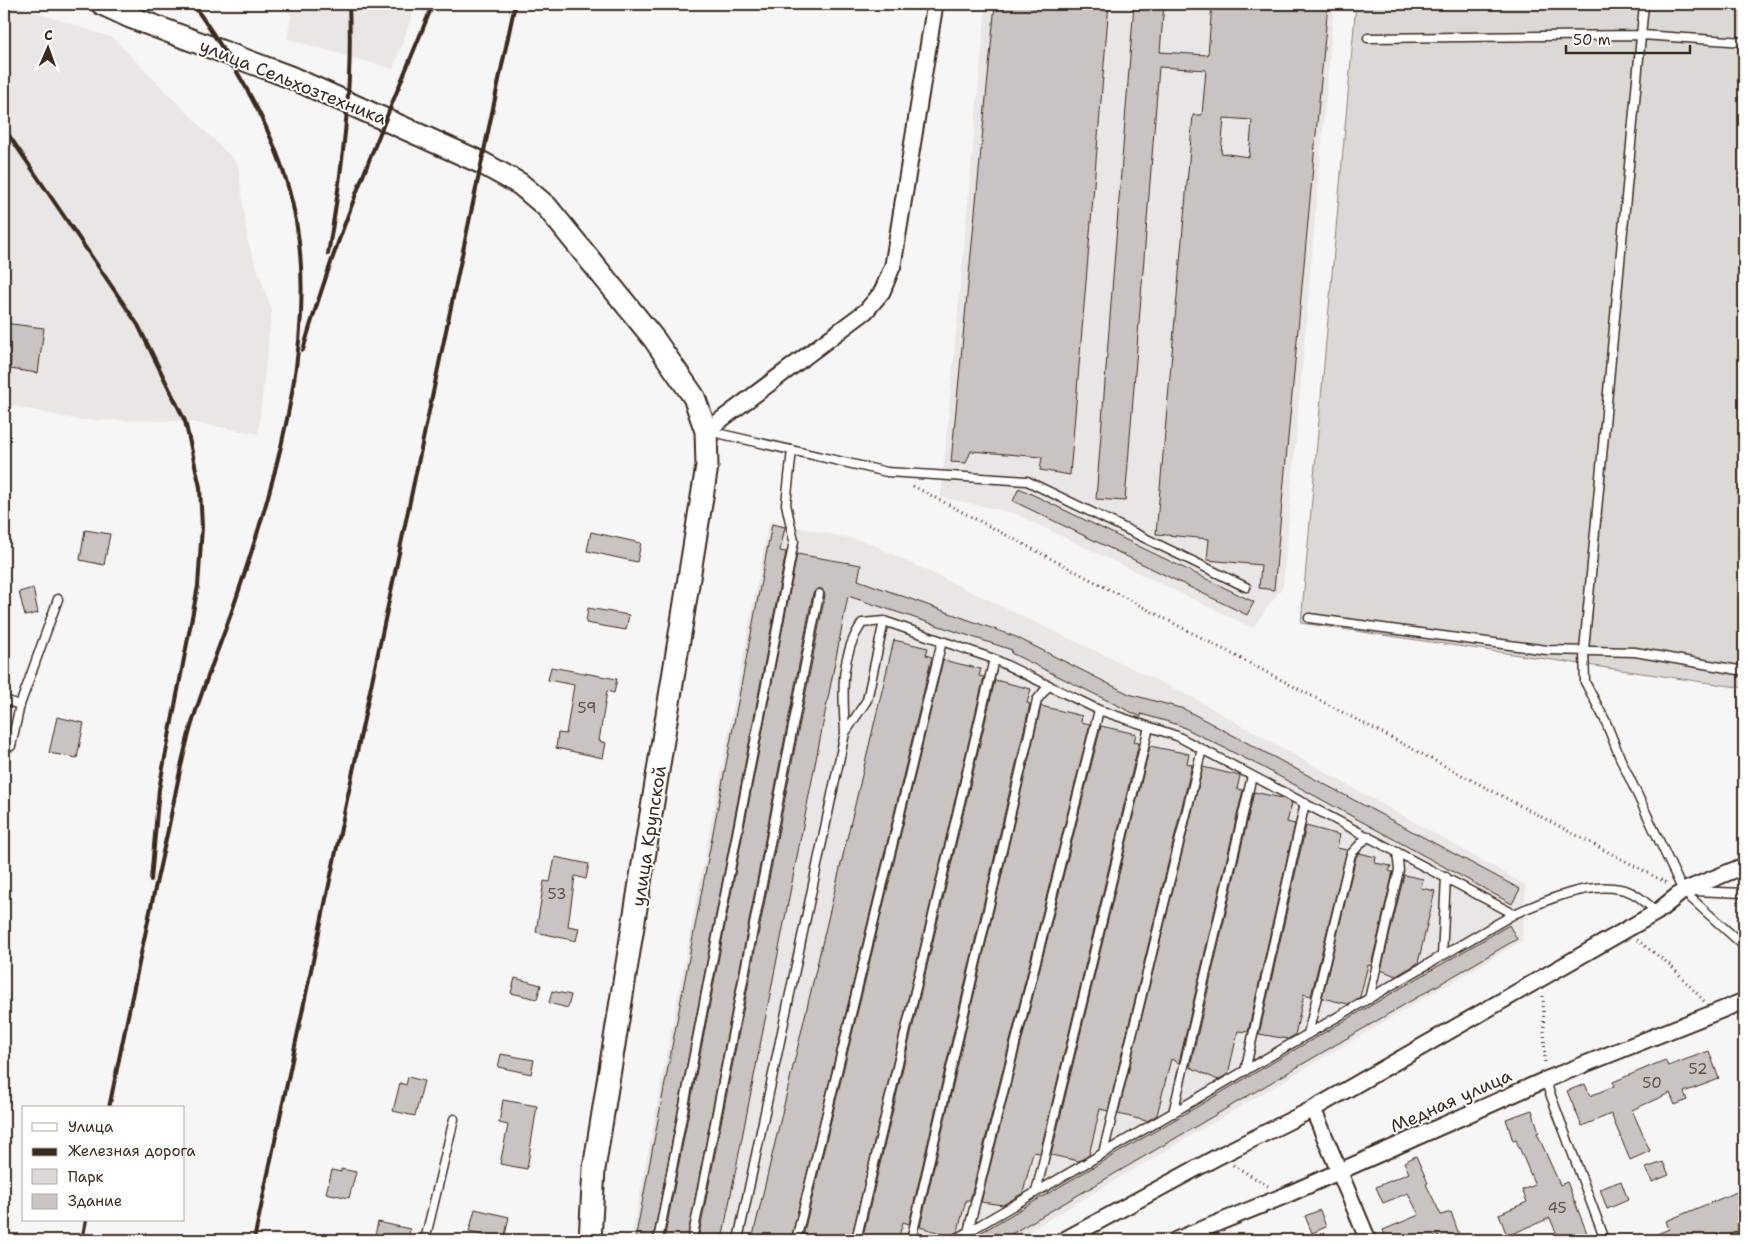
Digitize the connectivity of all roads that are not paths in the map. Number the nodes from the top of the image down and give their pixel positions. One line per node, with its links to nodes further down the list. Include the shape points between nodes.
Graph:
1 (102, 4): 7 (main road, улица Сельхозтехника, via 290,78 482,163 520,184 547,207 654,339 694,396)
2 (935, 4): 7 (street, via 892,265 882,292 866,311)
3 (1644, 4): 4 (lane)
4 (1642, 35): 5 (lane); 6 (lane); 15 (lane)
5 (1368, 38)
6 (1744, 42)
7 (706, 431): 8 (lane); 51 (main road, улица Крупской, via 704,486 594,1169)
8 (792, 450): 9 (lane, via 887,472 1027,481); 52 (lane, via 786,504 794,541)
9 (1246, 587)
10 (819, 594): 53 (lane)
11 (58, 599): 20 (lane)
12 (1309, 618): 15 (lane, via 1547,650)
13 (884, 621): 14 (lane); 23 (lane, via 867,700); 23 (lane, via 862,623 851,640 843,682)
14 (942, 641): 16 (lane); 55 (lane)
15 (1584, 650): 17 (lane, via 1635,652); 32 (lane, via 1585,682)
16 (994, 659): 18 (lane); 56 (lane)
17 (1744, 671)
18 (1049, 684): 21 (lane); 57 (lane, via 1037,700)
19 (4, 700): 20 (lane)
20 (20, 705): 24 (lane)
21 (1099, 710): 22 (lane); 49 (lane)
22 (1149, 727): 25 (lane); 48 (lane)
23 (845, 732): 54 (lane)
24 (11, 746)
25 (1202, 749): 26 (lane); 46 (lane)
26 (1252, 776): 27 (lane); 44 (lane)
27 (1305, 803): 28 (lane); 41 (lane)
28 (1368, 836): 29 (lane); 40 (lane, via 1351,854)
29 (1397, 852): 31 (lane); 38 (lane, via 1399,870)
30 (1744, 866): 32 (street)
31 (1446, 878): 35 (lane); 37 (lane)
32 (1683, 891): 33 (lane); 34 (street); 36 (lane)
33 (1744, 892)
34 (1657, 912): 35 (lane, via 1636,895 1620,888 1555,896); 43 (street)
35 (1514, 914): 37 (lane)
36 (1744, 946)
37 (1442, 956): 38 (lane)
38 (1369, 998): 40 (lane)
39 (1744, 1001): 42 (street, Медная улица)
40 (1308, 1034): 41 (lane)
41 (1245, 1071): 44 (lane)
42 (1545, 1080): 47 (street, Медная улица); 62 (lane)
43 (1313, 1109): 47 (street); 59 (street)
44 (1173, 1113): 46 (lane)
45 (454, 1119): 50 (lane)
46 (1103, 1153): 48 (lane)
47 (1339, 1171): 60 (street, Медная улица); 61 (street)
48 (1036, 1192): 49 (lane)
49 (968, 1232): 58 (lane)
50 (425, 1240)
51 (590, 1240)
52 (658, 1240)
53 (692, 1240)
54 (738, 1240)
55 (796, 1240)
56 (856, 1240)
57 (910, 1240)
58 (954, 1240)
59 (1064, 1240)
60 (1176, 1240)
61 (1368, 1240)
62 (1605, 1240)

